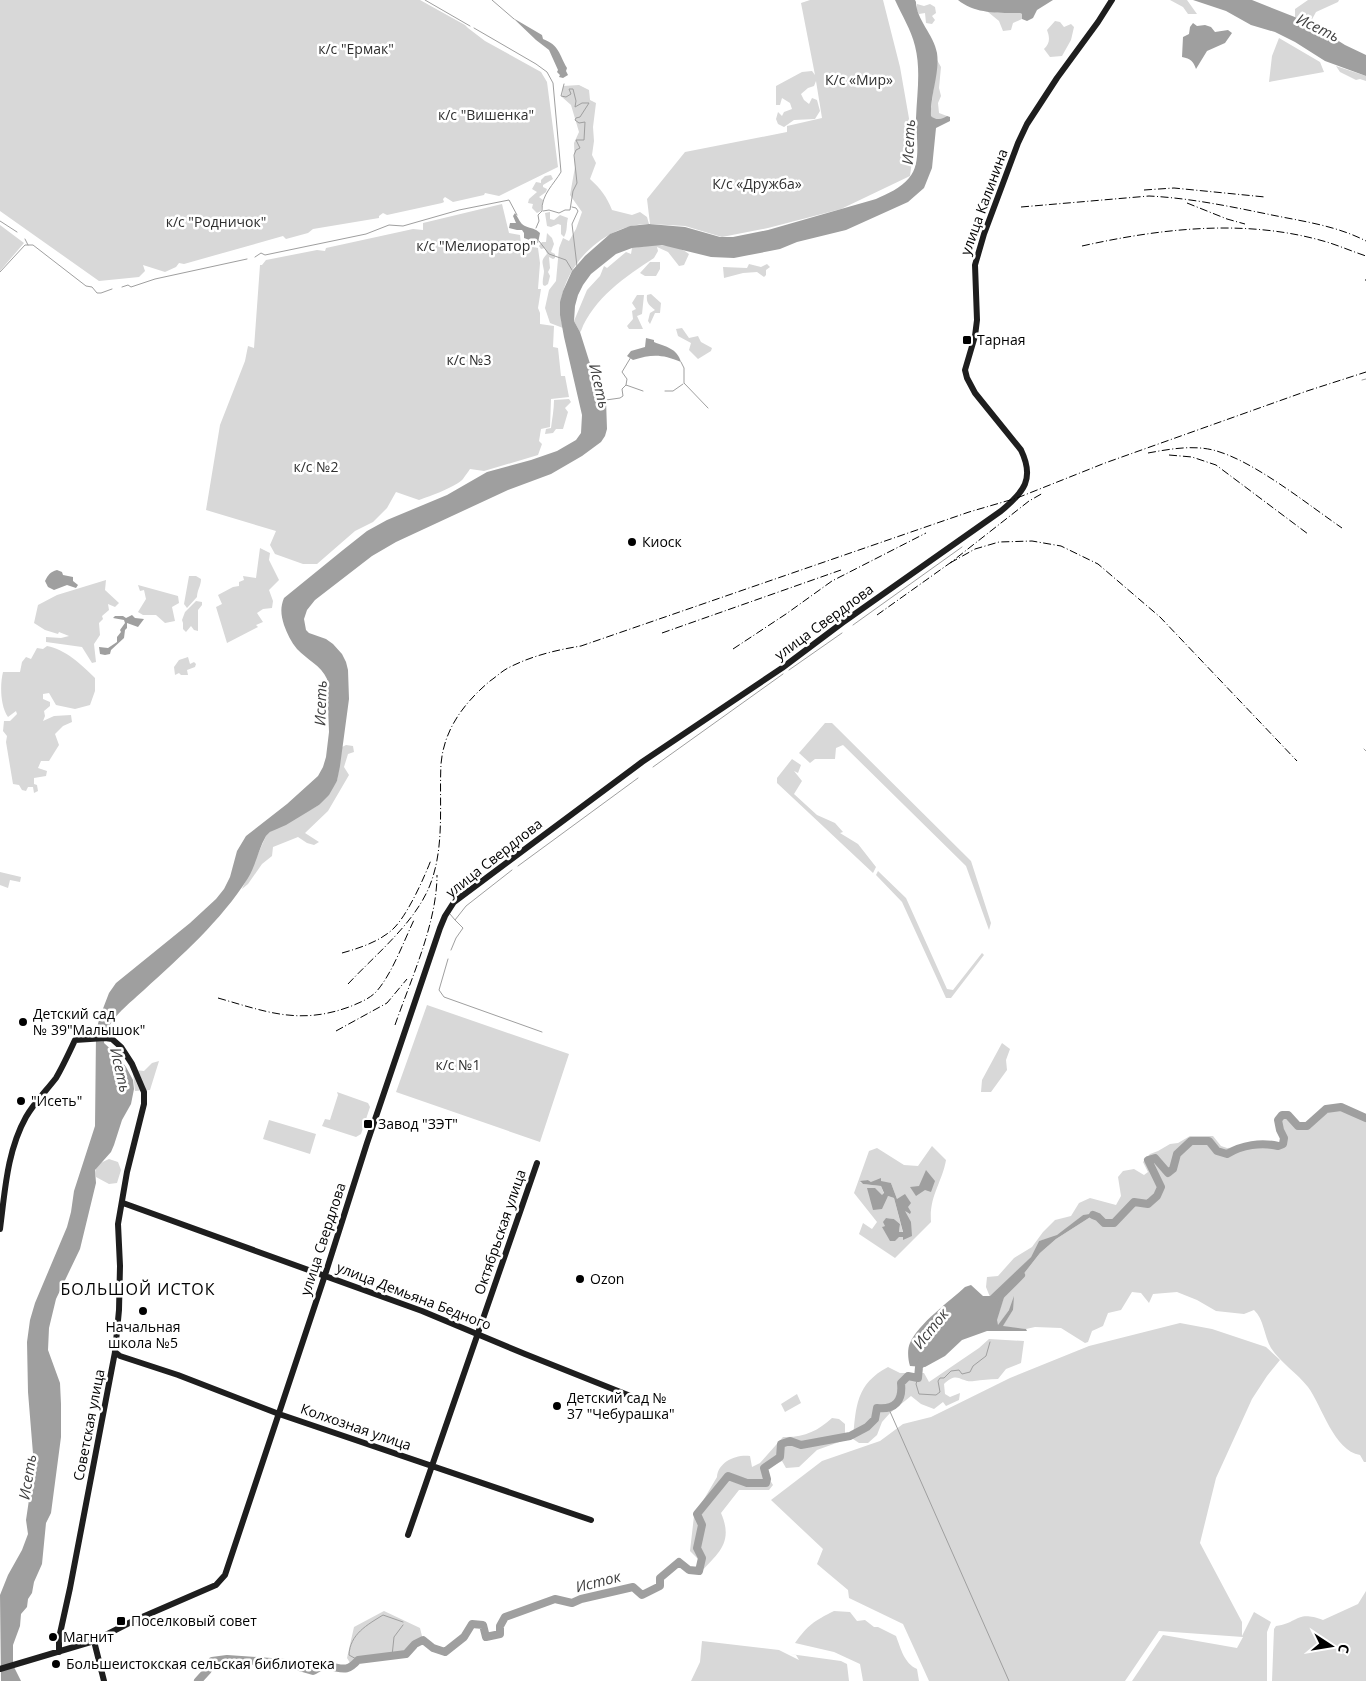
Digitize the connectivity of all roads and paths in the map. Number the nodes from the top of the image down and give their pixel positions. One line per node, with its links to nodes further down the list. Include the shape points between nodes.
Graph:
1 (1112, 0): 2 (street, улица Калинина, via 1027,124 975,265 977,320 965,370 967,378 1020,450)
2 (1028, 472): 6 (street, улица Свердлова, via 1024,488 1001,511 782,668 642,762 454,902 437,935 366,1143)
3 (537, 1163): 7 (street, Октябрьская улица)
4 (123, 1202): 5 (street, Советская улица, via 144,1092 132,1064 112,1040 76,1040 56,1077 21,1127 8,1167); 6 (street, улица Демьяна Бедного); 8 (street, Советская улица, via 118,1224 120,1283)
5 (0, 1228)
6 (326, 1276): 7 (street, улица Демьяна Бедного); 10 (street, улица Свердлова)
7 (479, 1334): 9 (street, улица Демьяна Бедного); 11 (street, Октябрьская улица)
8 (115, 1352): 10 (street, Колхозная улица); 15 (street, Советская улица, via 59,1638)
9 (638, 1399)
10 (279, 1414): 11 (street, Колхозная улица); 14 (street, улица Свердлова, via 224,1575 216,1585)
11 (432, 1466): 12 (street, Колхозная улица); 13 (street, Октябрьская улица)
12 (592, 1520)
13 (408, 1535)
14 (94, 1641): 15 (street); 17 (street)
15 (59, 1652): 16 (street)
16 (0, 1669)
17 (104, 1681)

